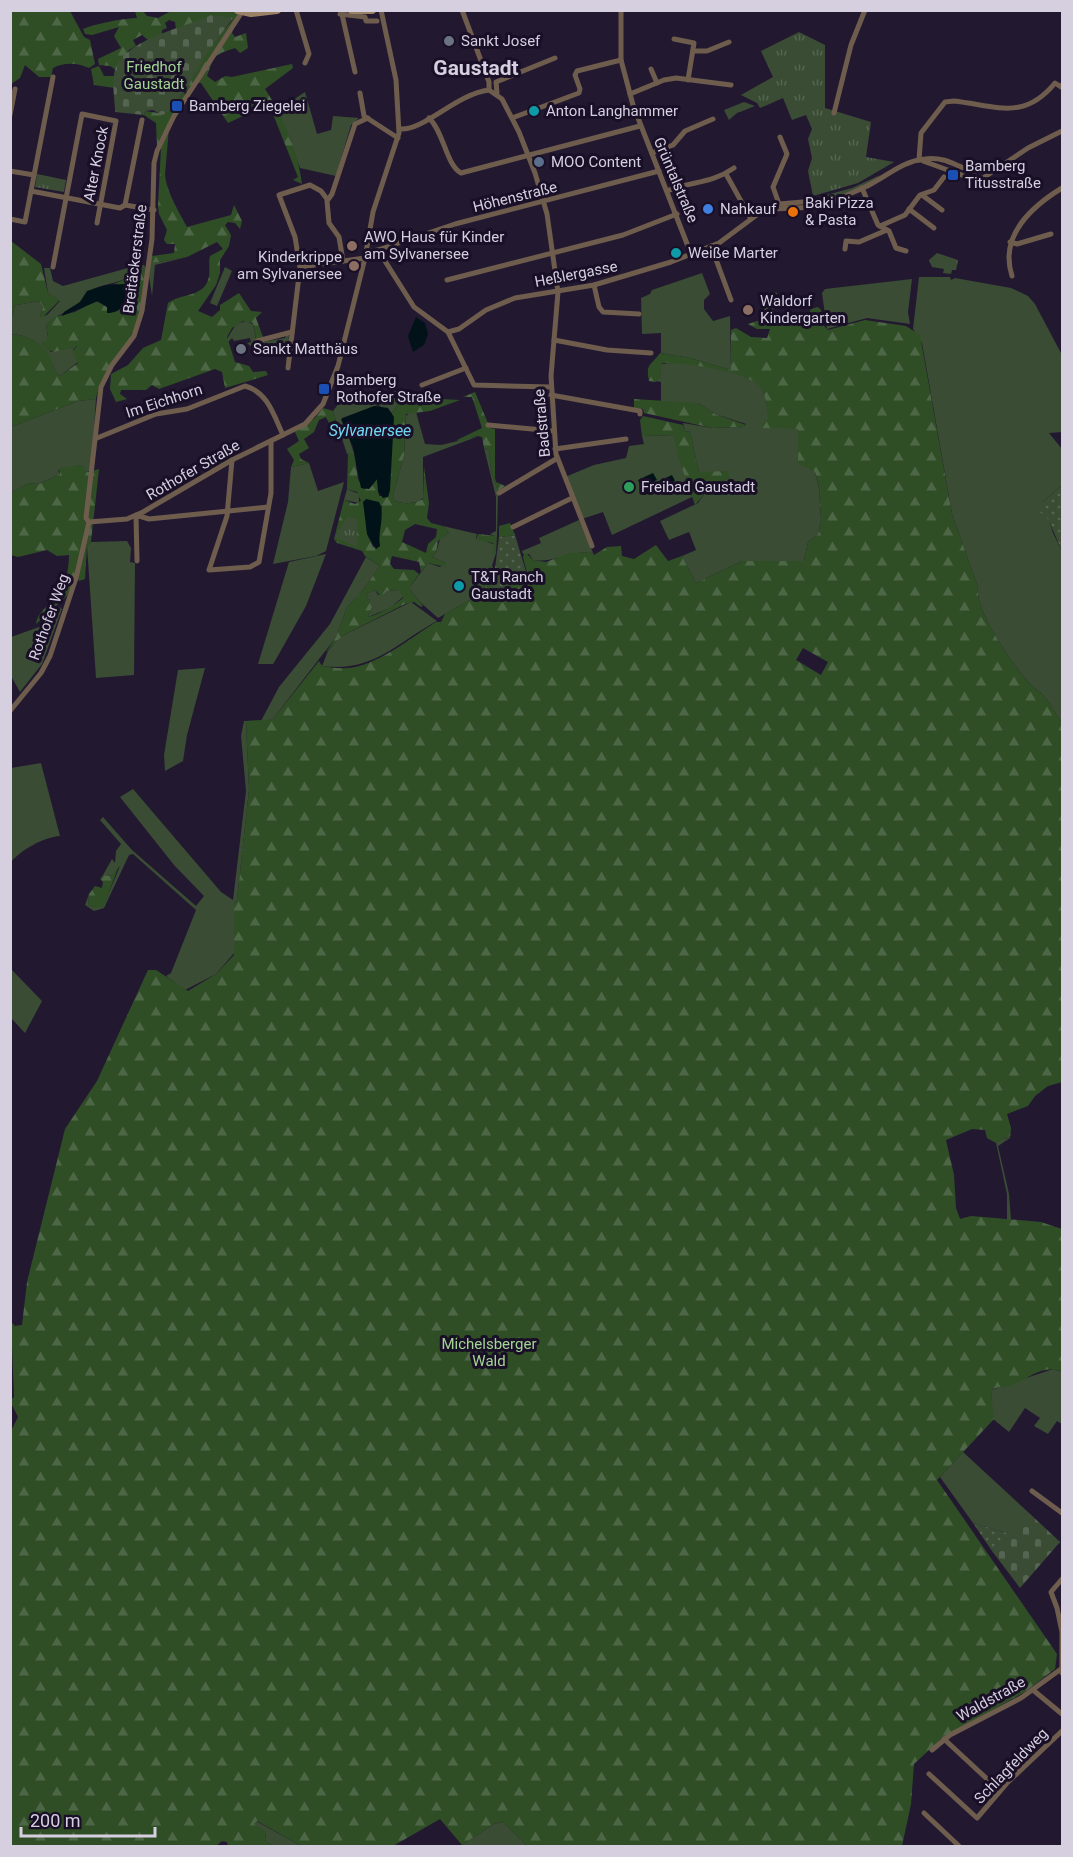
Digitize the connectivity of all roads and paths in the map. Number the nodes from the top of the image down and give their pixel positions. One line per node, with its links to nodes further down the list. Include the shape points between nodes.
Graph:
1 (277, 10): 9 (street)
2 (296, 10): 17 (street, via 309,54)
3 (352, 10): 4 (street)
4 (372, 10)
5 (381, 10): 39 (street, via 396,80)
6 (462, 10): 26 (street)
7 (621, 10): 16 (street, Grüntalstraße)
8 (865, 10): 31 (street, via 851,45)
9 (240, 11): 66 (street, Breitäckerstraße, via 161,141 154,163)
10 (340, 12): 11 (street); 19 (street)
11 (378, 21)
12 (674, 39): 14 (street, via 694,43)
13 (729, 42): 14 (street, via 706,51)
14 (693, 51): 21 (street)
15 (555, 58): 22 (street)
16 (621, 60): 30 (street, Grüntalstraße); 35 (street, via 577,71 579,93)
17 (305, 63)
18 (651, 69): 23 (street)
19 (355, 72)
20 (52, 77): 50 (street)
21 (688, 80): 23 (street, via 676,78); 24 (street)
22 (496, 82): 26 (street); 29 (street)
23 (657, 83): 30 (street)
24 (731, 85)
25 (1062, 85): 45 (street, via 1055,83 1041,99 1023,108 945,102 921,132)
26 (489, 87): 29 (street); 34 (street)
27 (15, 89): 32 (street)
28 (360, 93): 33 (street, via 364,116)
29 (497, 93): 35 (street, Badstraße)
30 (630, 94): 38 (street, Grüntalstraße)
31 (834, 113)
32 (11, 114)
33 (368, 118): 42 (street); 58 (street, via 355,124)
34 (429, 118): 39 (street, via 411,129); 44 (street, via 438,128 454,167 461,173)
35 (512, 118): 44 (street, Badstraße)
36 (713, 119): 43 (street, via 685,131 673,145)
37 (142, 120): 63 (street)
38 (640, 126): 43 (street, Grüntalstraße); 44 (street)
39 (400, 129): 42 (street)
40 (1062, 131): 45 (street, via 1005,164 980,172 939,159)
41 (780, 137): 62 (street, via 787,154 773,187)
42 (398, 138): 83 (street, via 373,212)
43 (652, 153): 48 (street, Grüntalstraße)
44 (529, 156): 60 (street, Badstraße)
45 (919, 160): 52 (street, via 896,167)
46 (734, 168): 49 (street)
47 (10, 171): 50 (street)
48 (659, 171): 55 (street, Grüntalstraße); 60 (street, Höhenstraße)
49 (726, 174): 55 (street); 70 (street)
50 (34, 175): 54 (street)
51 (944, 177): 56 (street, via 934,190)
52 (862, 188): 59 (street); 72 (street)
53 (1062, 188): 76 (street, via 1031,212)
54 (31, 191): 57 (street); 69 (street, via 25,222)
55 (668, 191): 68 (street, Grüntalstraße)
56 (922, 195): 65 (street); 67 (street)
57 (66, 198): 61 (street); 61 (street, Alter Knock, via 82,114 116,121); 85 (street)
58 (327, 199): 84 (street, via 329,225 339,237); 86 (street, via 315,186 305,185 279,195 295,237)
59 (839, 199): 62 (street, Heßlergasse); 64 (street, via 816,207)
60 (544, 202): 79 (street, Höhenstraße, via 430,231); 81 (street, Badstraße)
61 (100, 204): 63 (street, via 120,208); 71 (street, Alter Knock)
62 (779, 204): 64 (street, Heßlergasse)
63 (125, 205): 66 (street)
64 (768, 209): 70 (street, Heßlergasse)
65 (909, 209): 72 (street, via 905,215); 73 (street)
66 (154, 210): 107 (street, Breitäckerstraße, via 141,317 134,336 101,387)
67 (942, 210)
68 (677, 214): 81 (street, via 623,235); 82 (street, Grüntalstraße)
69 (10, 219)
70 (751, 219): 77 (street, Heßlergasse)
71 (97, 223)
72 (880, 226): 74 (street)
73 (934, 228)
74 (887, 230): 78 (street, via 859,242 846,241); 80 (street, via 896,248)
75 (1051, 234): 76 (street, via 1017,244)
76 (1010, 242): 87 (street, via 1008,260)
77 (711, 246): 82 (street, Heßlergasse); 91 (street)
78 (845, 249)
79 (378, 250): 83 (street, Höhenstraße); 94 (street, via 414,307)
80 (906, 251)
81 (554, 252): 88 (street); 90 (street, Badstraße)
82 (691, 254): 89 (street, Heßlergasse)
83 (365, 255): 84 (street, Höhenstraße); 106 (street, Rothofer Straße, via 335,374 322,406 305,424)
84 (343, 261): 86 (street, Höhenstraße)
85 (53, 267)
86 (300, 267): 93 (street)
87 (1012, 276)
88 (447, 280)
89 (594, 285): 90 (street, Heßlergasse); 92 (street, via 601,310)
90 (558, 292): 94 (street, Heßlergasse, via 505,302); 95 (street, Badstraße)
91 (731, 300)
92 (639, 314)
93 (292, 332): 96 (street); 98 (street)
94 (448, 332): 99 (street)
95 (554, 340): 97 (street, via 607,350); 101 (street, Badstraße)
96 (257, 341)
97 (651, 352)
98 (288, 368)
99 (466, 368): 100 (street); 101 (street, via 474,385)
100 (422, 385)
101 (551, 387): 102 (street, Badstraße)
102 (551, 395): 103 (street); 105 (street, Badstraße)
103 (640, 414)
104 (488, 426): 105 (street)
105 (553, 431): 110 (street, Badstraße)
106 (283, 435): 107 (street, Im Eichhorn, via 264,397 245,387 187,409 156,414); 109 (street, Rothofer Straße)
107 (97, 438): 118 (street, Breitäckerstraße, via 86,518)
108 (626, 439): 110 (street)
109 (271, 441): 112 (street, Rothofer Straße); 115 (street)
110 (555, 449): 111 (street, Badstraße)
111 (556, 459): 113 (street); 114 (street, Badstraße)
112 (232, 460): 116 (street); 117 (street, Rothofer Straße)
113 (499, 493)
114 (572, 498): 119 (street); 120 (street, Badstraße)
115 (268, 507): 116 (street); 116 (street, via 258,564 239,569 207,569)
116 (227, 512): 117 (street, via 149,519)
117 (136, 515): 118 (street, Rothofer Straße); 121 (street)
118 (89, 522): 122 (street, Rothofer Weg, via 76,578 50,656)
119 (513, 527)
120 (592, 546)
121 (136, 561)
122 (10, 711)
123 (1032, 1491): 124 (street)
124 (1062, 1513)
125 (1062, 1579): 126 (street, via 1051,1592 1062,1632)
126 (1062, 1671): 127 (street, Waldstraße)
127 (1033, 1690): 128 (street); 130 (street, Waldstraße)
128 (1062, 1714)
129 (1062, 1731): 133 (street, Schlagfeldweg)
130 (944, 1739): 131 (street, Waldstraße); 133 (street)
131 (932, 1750)
132 (929, 1774): 133 (street, Schlagfeldweg, via 977,1818)
133 (1000, 1791)
134 (924, 1813): 135 (street)
135 (959, 1846)

